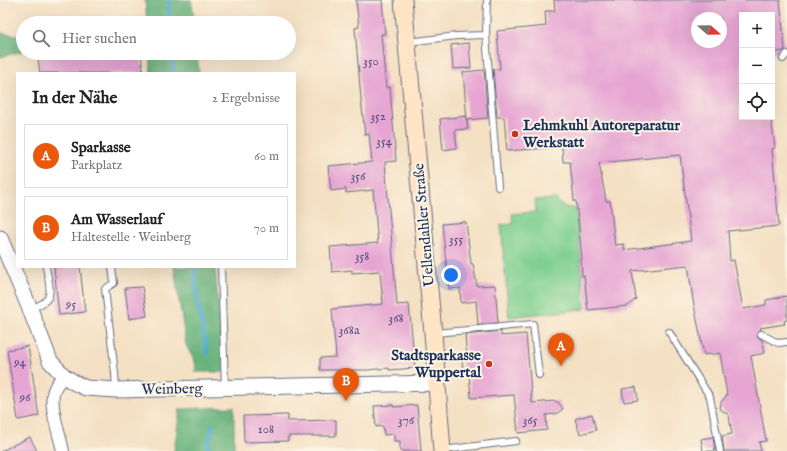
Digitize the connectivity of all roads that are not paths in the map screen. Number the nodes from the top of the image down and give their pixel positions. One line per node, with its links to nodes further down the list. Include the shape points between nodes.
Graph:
1 (403, 0): 4 (main road, Uellendahler Straße)
2 (487, 0): 3 (lane)
3 (486, 35): 4 (lane); 5 (lane)
4 (407, 42): 12 (main road, Uellendahler Straße)
5 (498, 187)
6 (0, 238): 10 (street, Weinberg)
7 (46, 268): 10 (lane, via 49,295 47,300)
8 (112, 268): 19 (lane, via 114,283 105,289)
9 (221, 268): 18 (lane)
10 (30, 309): 16 (street, Weinberg, via 50,361)
11 (669, 332): 23 (lane, via 710,397)
12 (433, 333): 15 (lane, via 533,324); 17 (main road, Uellendahler Straße)
13 (761, 334): 14 (lane, via 778,343)
14 (787, 342)
15 (538, 375)
16 (64, 376): 19 (street, Weinberg, via 86,388); 22 (street, via 57,383 52,403)
17 (437, 383): 18 (street, Weinberg); 21 (main road, Uellendahler Straße)
18 (225, 388): 19 (street, Weinberg)
19 (116, 390)
20 (516, 441): 21 (lane)
21 (442, 450)
22 (63, 451)
23 (720, 451)

